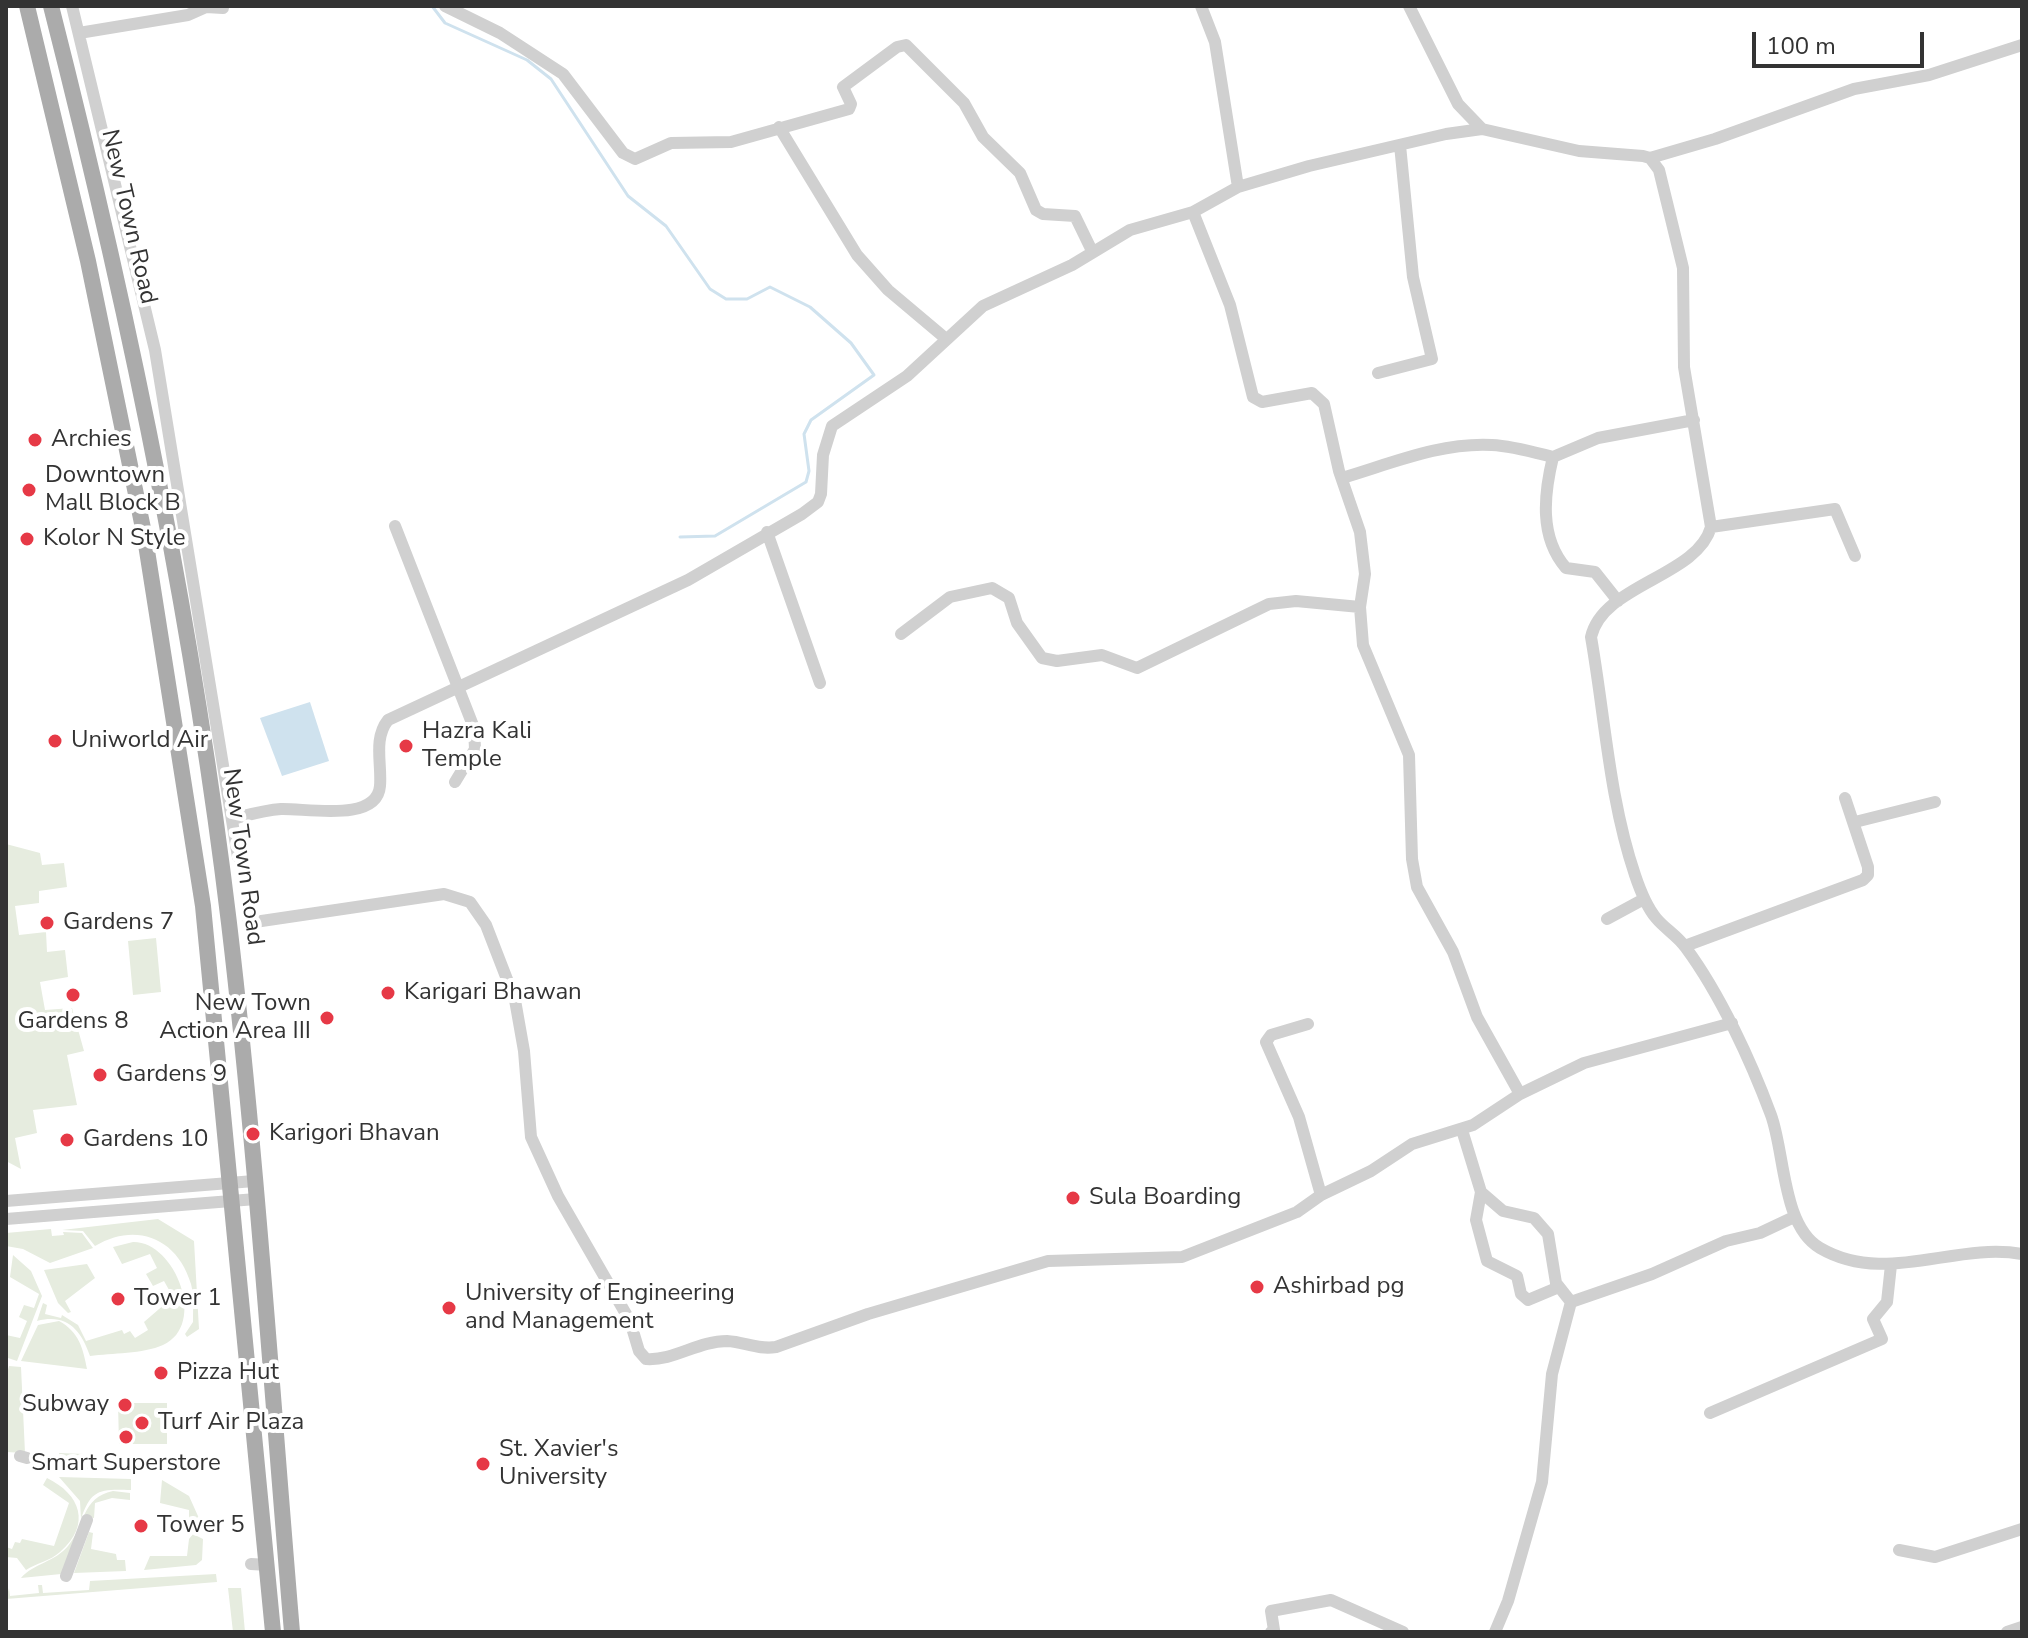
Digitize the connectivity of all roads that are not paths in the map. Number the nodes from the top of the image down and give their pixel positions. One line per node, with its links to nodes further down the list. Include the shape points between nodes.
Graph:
1 (27, 6): 46 (main road, New Town Road, via 88,261 145,538 172,752 203,906)
2 (51, 6): 45 (main road, New Town Road, via 128,320 173,558 229,920)
3 (72, 6): 8 (street)
4 (445, 6): 10 (street, via 500,33 563,74 629,158 671,143 731,142)
5 (1201, 6): 14 (street, via 1215,42)
6 (1409, 6): 11 (street, via 1458,104)
7 (223, 8): 8 (street)
8 (79, 33): 34 (street, via 155,350)
9 (2022, 45): 13 (street, via 1929,75 1854,89)
10 (779, 127): 16 (street, via 849,109 843,87 906,45 964,103 983,137 1020,173 1036,210 1075,216); 17 (street, via 857,255 888,290)
11 (1482, 129): 12 (street); 13 (street, via 1579,151)
12 (1400, 145): 14 (street); 18 (street, via 1413,277 1432,359)
13 (1650, 158): 19 (street, via 1659,170 1681,252 1684,367)
14 (1238, 187): 15 (street)
15 (1193, 212): 16 (street, via 1141,225); 21 (street, via 1230,305 1253,397 1262,402 1318,395)
16 (1092, 251): 17 (street, via 983,306)
17 (945, 338): 24 (street, via 907,376 832,426 818,502)
18 (1378, 373)
19 (1694, 420): 20 (street, via 1598,438); 23 (street)
20 (1553, 457): 21 (street, via 1505,446 1467,445); 26 (street, via 1544,513 1560,560 1566,568 1595,572)
21 (1342, 478): 27 (street, via 1365,562)
22 (395, 526): 30 (street)
23 (1711, 527): 25 (street, via 1835,509); 26 (street, via 1700,548)
24 (767, 532): 29 (street); 30 (street, via 688,580)
25 (1855, 556)
26 (1618, 601): 37 (street, via 1593,625 1591,637 1616,811)
27 (1360, 607): 28 (street, via 1269,604 1137,668 1102,655 1042,658 1017,623 1009,598 992,588 950,597); 43 (street, via 1366,655 1409,755 1417,887 1453,952 1477,1017)
28 (901, 634)
29 (820, 683)
30 (457, 687): 31 (street, via 474,728 475,749); 34 (street, via 381,728 381,788 370,804 342,811 268,810)
31 (455, 782)
32 (1845, 798): 35 (street)
33 (1935, 802): 35 (street)
34 (232, 819): 36 (street)
35 (1855, 822): 40 (street, via 1868,867 1863,880)
36 (238, 857)
37 (1644, 899): 38 (street); 40 (street)
38 (1607, 919)
39 (248, 923): 48 (street, via 444,894 470,902 486,925 515,1000 531,1137 646,1359 719,1342 776,1347 1048,1261 1182,1257 1286,1217)
40 (1685, 946): 41 (street)
41 (1732, 1023): 43 (street, via 1609,1054); 52 (street, via 1778,1134)
42 (1308, 1024): 48 (street, via 1271,1035 1266,1042 1299,1117)
43 (1520, 1094): 44 (street)
44 (1462, 1130): 47 (street); 48 (street, via 1412,1144)
45 (254, 1181): 46 (street); 49 (main road, New Town Road)
46 (230, 1183): 50 (street); 51 (main road, New Town Road)
47 (1481, 1192): 56 (street, via 1503,1211 1534,1218 1548,1234); 56 (street, via 1476,1220 1487,1261 1517,1276 1528,1300)
48 (1321, 1195)
49 (256, 1199): 51 (street); 65 (main road, New Town Road)
50 (6, 1201)
51 (232, 1201): 53 (street); 64 (main road, via 260,1564)
52 (1794, 1217): 55 (street, via 1819,1248); 57 (street)
53 (6, 1219)
54 (2022, 1254): 55 (street, via 1984,1253)
55 (1891, 1265): 58 (street, via 1887,1302 1873,1319 1882,1339)
56 (1559, 1287): 57 (street)
57 (1571, 1302): 68 (street, via 1552,1374 1542,1482)
58 (1710, 1413)
59 (87, 1520): 62 (street)
60 (2022, 1529): 61 (street, via 1935,1557)
61 (1899, 1550)
62 (66, 1576)
63 (2022, 1627): 69 (street)
64 (273, 1632)
65 (292, 1632)
66 (1271, 1632): 67 (street, via 1271,1611 1331,1600)
67 (1403, 1632)
68 (1495, 1632)
69 (2007, 1632)

